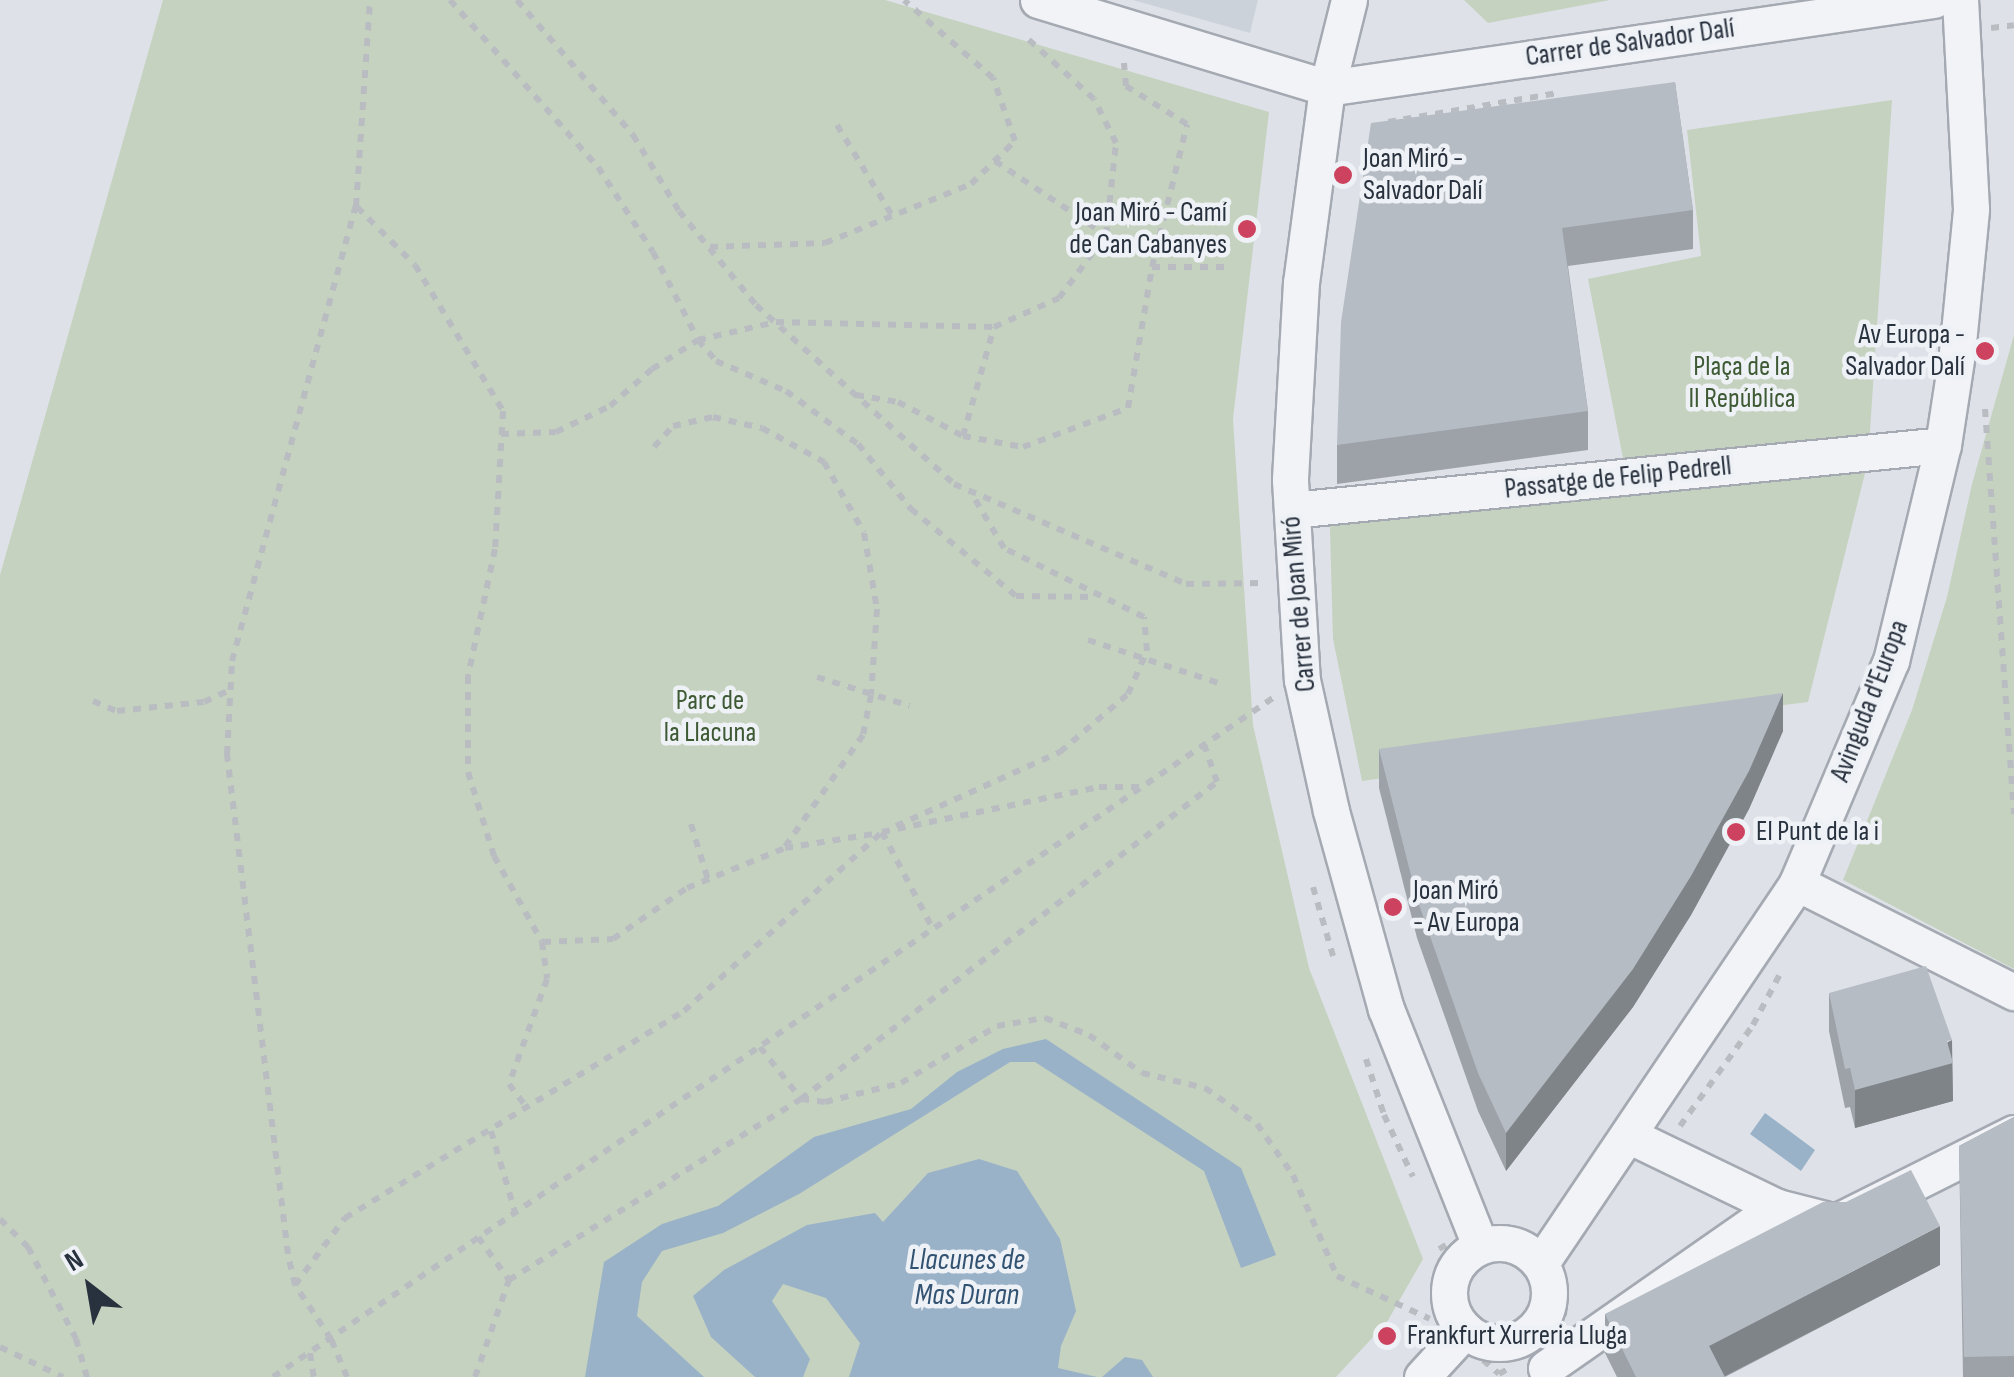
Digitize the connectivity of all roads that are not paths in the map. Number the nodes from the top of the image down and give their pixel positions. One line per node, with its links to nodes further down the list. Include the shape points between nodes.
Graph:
1 (1038, 0): 5 (street)
2 (1350, 0): 5 (street, Carrer de Joan Miró)
3 (1934, 0): 5 (street, Carrer de Salvador Dalí)
4 (1960, 16): 6 (street, Avinguda d'Europa, via 1971,209)
5 (1327, 88): 7 (street, Carrer de Joan Miró, via 1301,282)
6 (1943, 446): 7 (street, Passatge de Felip Pedrell); 8 (street, Avinguda d'Europa, via 1892,661)
7 (1292, 510): 13 (street, Carrer de Joan Miró, via 1302,680 1331,811 1386,1009)
8 (1797, 883): 9 (street); 10 (street, Avinguda d'Europa)
9 (2014, 992)
10 (1628, 1134): 12 (street); 14 (street, Avinguda d'Europa)
11 (2014, 1134): 12 (street, via 1836,1222)
12 (1776, 1207): 16 (street)
13 (1477, 1238): 14 (street); 15 (street, via 1449,1286)
14 (1545, 1256): 16 (street, via 1550,1300)
15 (1451, 1330): 16 (street, via 1508,1342); 17 (street)
16 (1541, 1358)
17 (1422, 1377)

